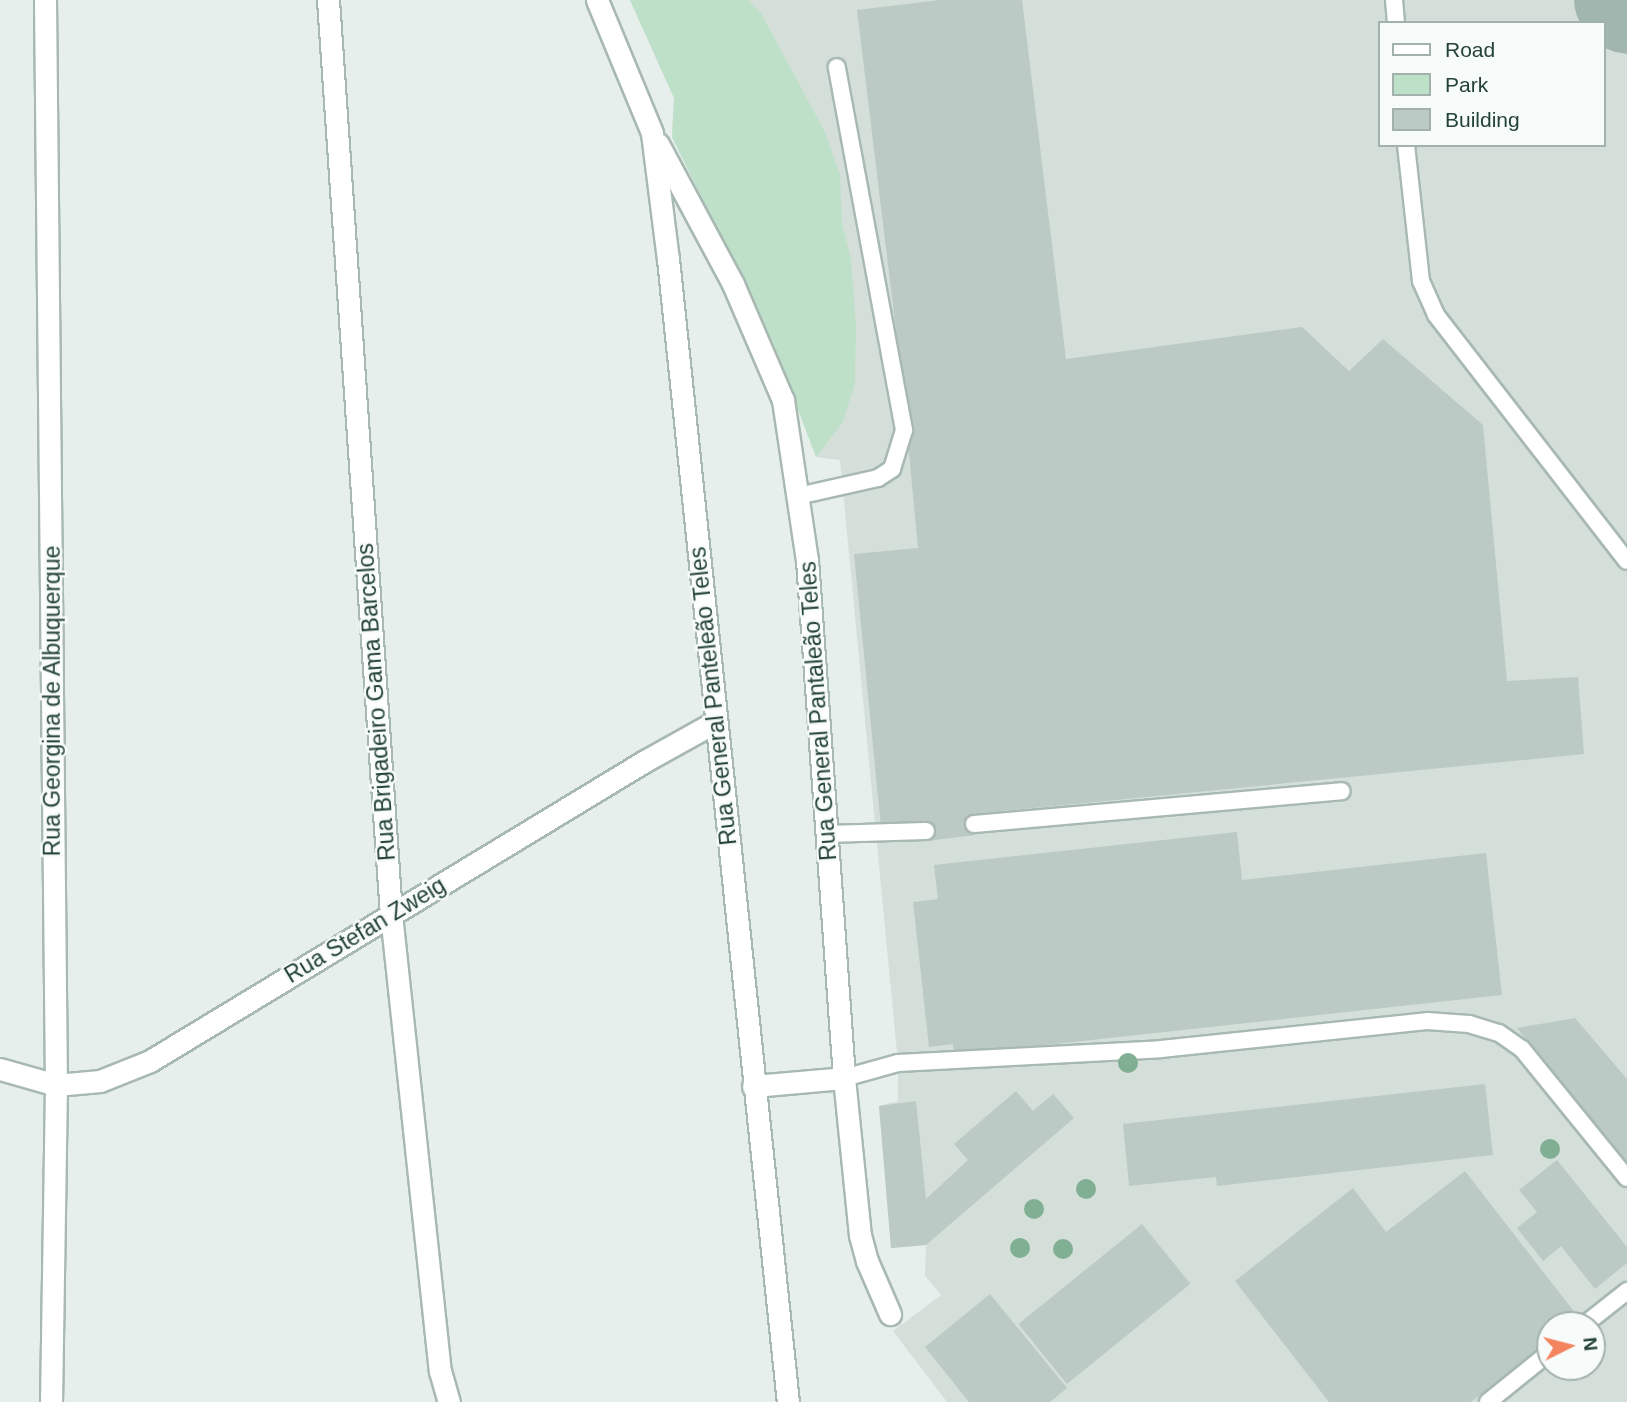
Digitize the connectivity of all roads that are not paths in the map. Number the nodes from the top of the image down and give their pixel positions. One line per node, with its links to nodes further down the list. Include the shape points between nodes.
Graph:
1 (45, 0): 19 (street, Rua Georgina de Albuquerque)
2 (328, 0): 16 (street, Rua Brigadeiro Gama Barcelos)
3 (597, 0): 7 (street, Rua General Panteleão Teles)
4 (1394, 0): 5 (lane)
5 (1396, 21)
6 (837, 67): 9 (lane, via 904,430 892,469 878,478)
7 (652, 133): 9 (street, Rua General Pantaleão Teles, via 733,284 783,400); 11 (street, Rua General Panteleão Teles)
8 (1406, 147): 10 (lane, via 1421,281 1436,315)
9 (798, 496): 15 (street, Rua General Pantaleão Teles)
10 (1627, 561)
11 (715, 722): 16 (street, Rua Stefan Zweig); 20 (street, Rua General Panteleão Teles)
12 (1342, 791): 13 (lane)
13 (974, 824)
14 (926, 831): 15 (lane)
15 (827, 834): 18 (street, Rua General Pantaleão Teles)
16 (391, 914): 19 (street, Rua Stefan Zweig, via 150,1061 100,1080); 27 (street, Rua Brigadeiro Gama Barcelos, via 440,1371)
17 (0, 1069): 19 (street, Rua Stefan Zweig)
18 (844, 1078): 20 (street); 21 (lane, via 898,1063 1161,1049 1427,1021 1469,1024 1499,1032 1522,1049); 24 (street, Rua General Pantaleão Teles, via 860,1235)
19 (56, 1085): 26 (street, Rua Georgina de Albuquerque)
20 (753, 1086): 28 (street, Rua General Panteleão Teles)
21 (1627, 1178)
22 (1627, 1291): 23 (lane)
23 (1602, 1311)
24 (890, 1314)
25 (1536, 1363): 29 (lane)
26 (51, 1402)
27 (449, 1402)
28 (788, 1402)
29 (1488, 1402)

